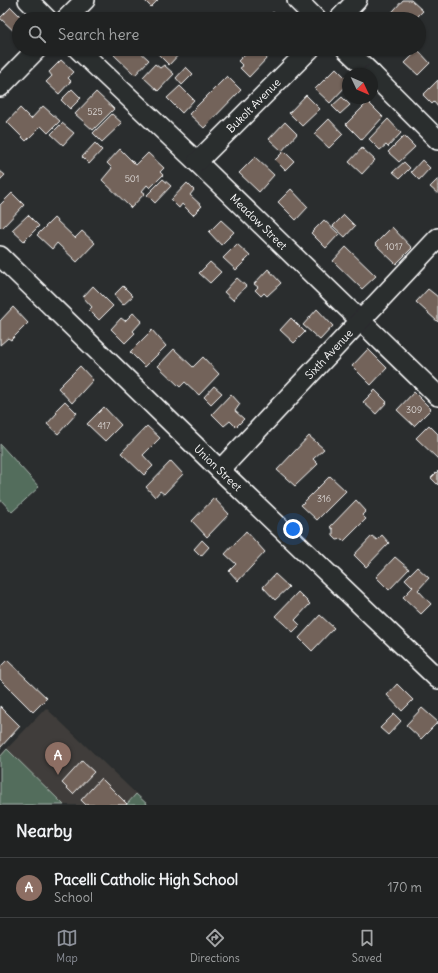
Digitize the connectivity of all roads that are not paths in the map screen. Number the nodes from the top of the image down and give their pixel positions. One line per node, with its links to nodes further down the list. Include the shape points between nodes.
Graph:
1 (28, 0): 5 (street)
2 (85, 0): 6 (street)
3 (296, 0): 7 (street)
4 (357, 0): 8 (street)
5 (40, 12)
6 (73, 12)
7 (309, 12)
8 (346, 12)
9 (30, 56): 15 (street)
10 (85, 56): 17 (street, Meadow Street)
11 (303, 56): 17 (street, Bukolt Avenue)
12 (353, 56): 13 (street)
13 (366, 68)
14 (378, 80): 16 (street)
15 (0, 87)
16 (438, 140)
17 (197, 162): 20 (street, Meadow Street)
18 (438, 238): 20 (street, Sixth Avenue)
19 (0, 256): 22 (street, Union Street)
20 (361, 321): 21 (street, Meadow Street); 22 (street, Sixth Avenue)
21 (438, 396)
22 (220, 470): 23 (street, Union Street)
23 (438, 679)

